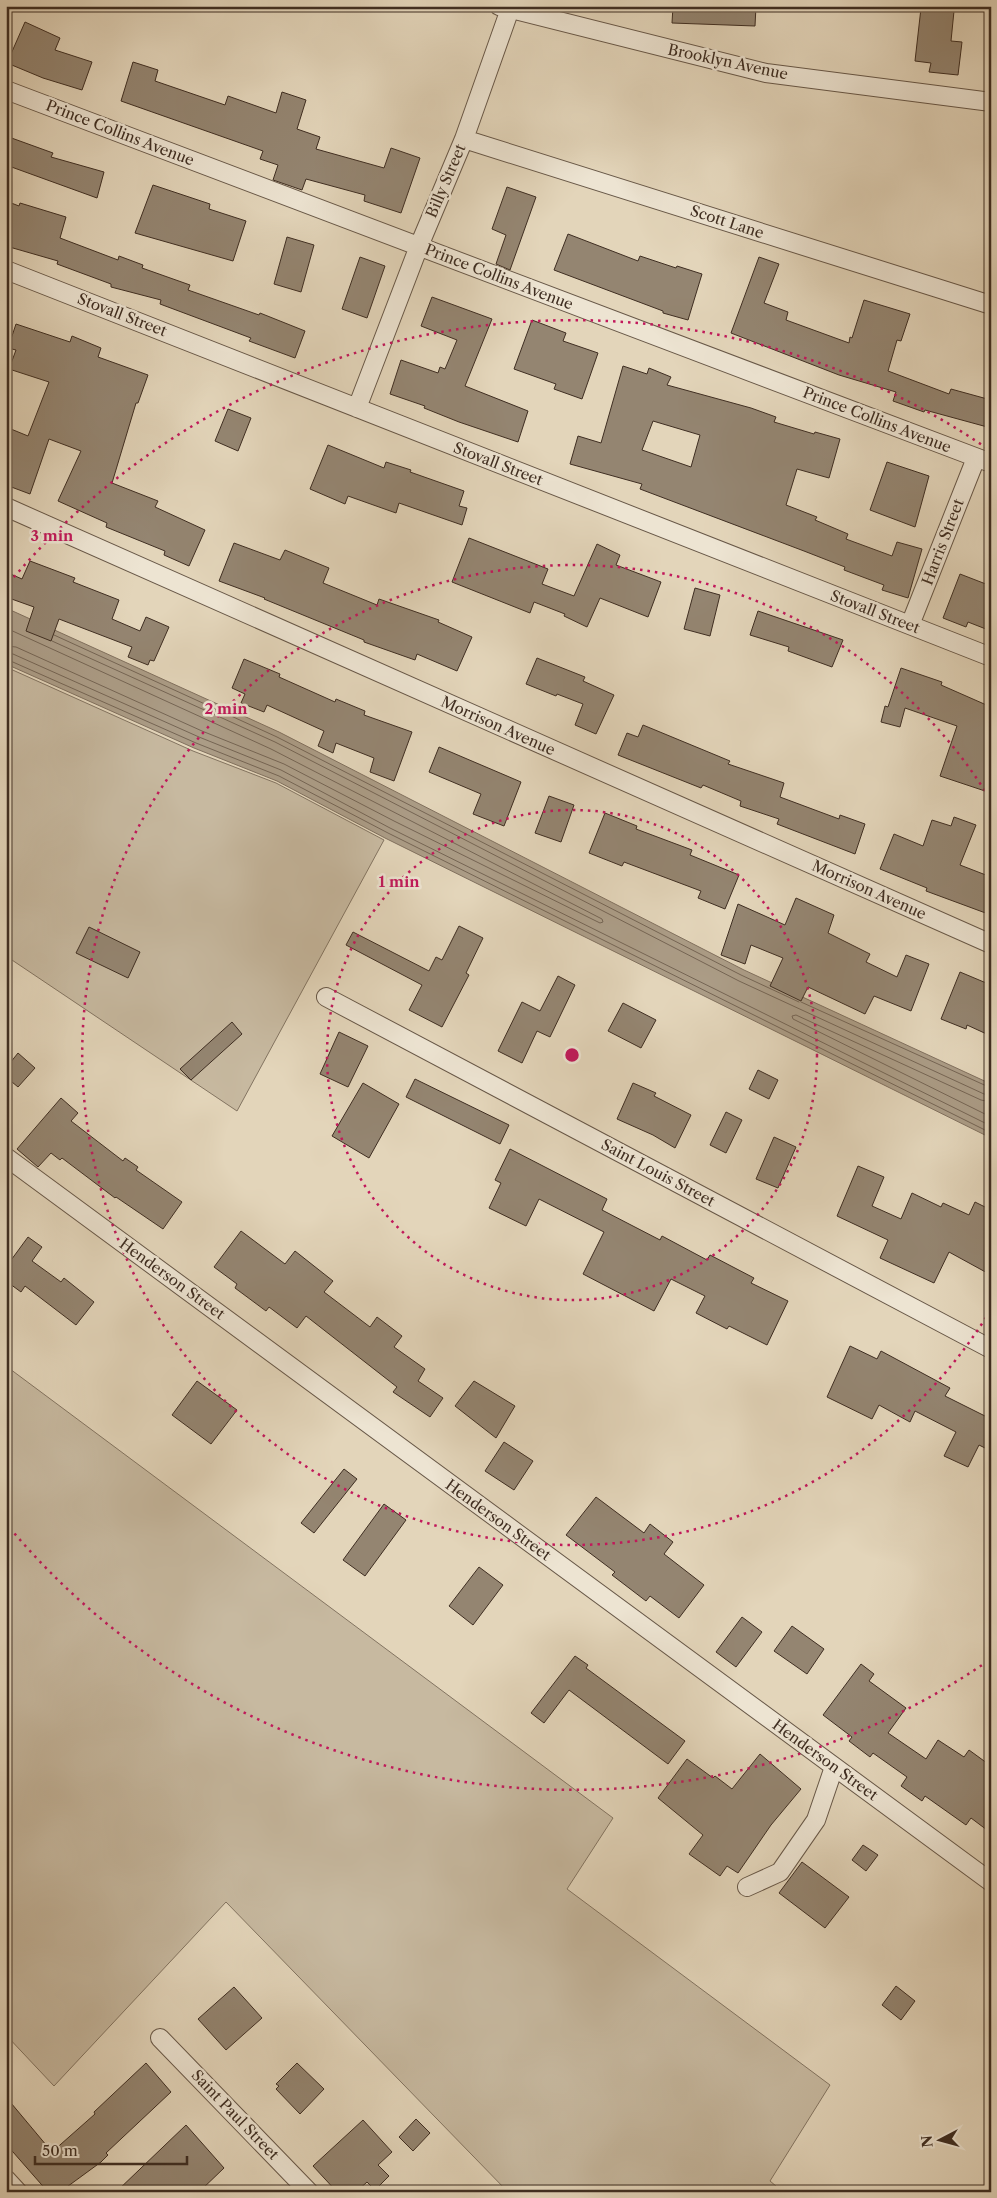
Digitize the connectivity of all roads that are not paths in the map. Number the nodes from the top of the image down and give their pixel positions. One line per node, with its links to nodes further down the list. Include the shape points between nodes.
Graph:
1 (504, 8): 3 (street, Brooklyn Avenue, via 766,73); 4 (street, Billy Street)
2 (6, 90): 5 (street, Prince Collins Avenue)
3 (991, 102)
4 (464, 139): 5 (street, Billy Street); 7 (street, Scott Lane)
5 (419, 246): 8 (street, Billy Street); 9 (street, Prince Collins Avenue)
6 (6, 270): 8 (street, Stovall Street)
7 (991, 305)
8 (357, 408): 11 (street, Stovall Street)
9 (984, 460): 11 (street, Harris Street)
10 (6, 507): 13 (street, Morrison Avenue)
11 (910, 625): 12 (street, Stovall Street)
12 (991, 657)
13 (991, 944)
14 (326, 997): 16 (street, Saint Louis Street)
15 (6, 1157): 17 (street, Henderson Street)
16 (991, 1349)
17 (834, 1767): 18 (street, Henderson Street); 19 (street, via 816,1820 780,1872)
18 (991, 1882)
19 (747, 1887)
20 (160, 2038): 23 (street, Saint Paul Street)
21 (6, 2179): 22 (street)
22 (18, 2192)
23 (309, 2192)

